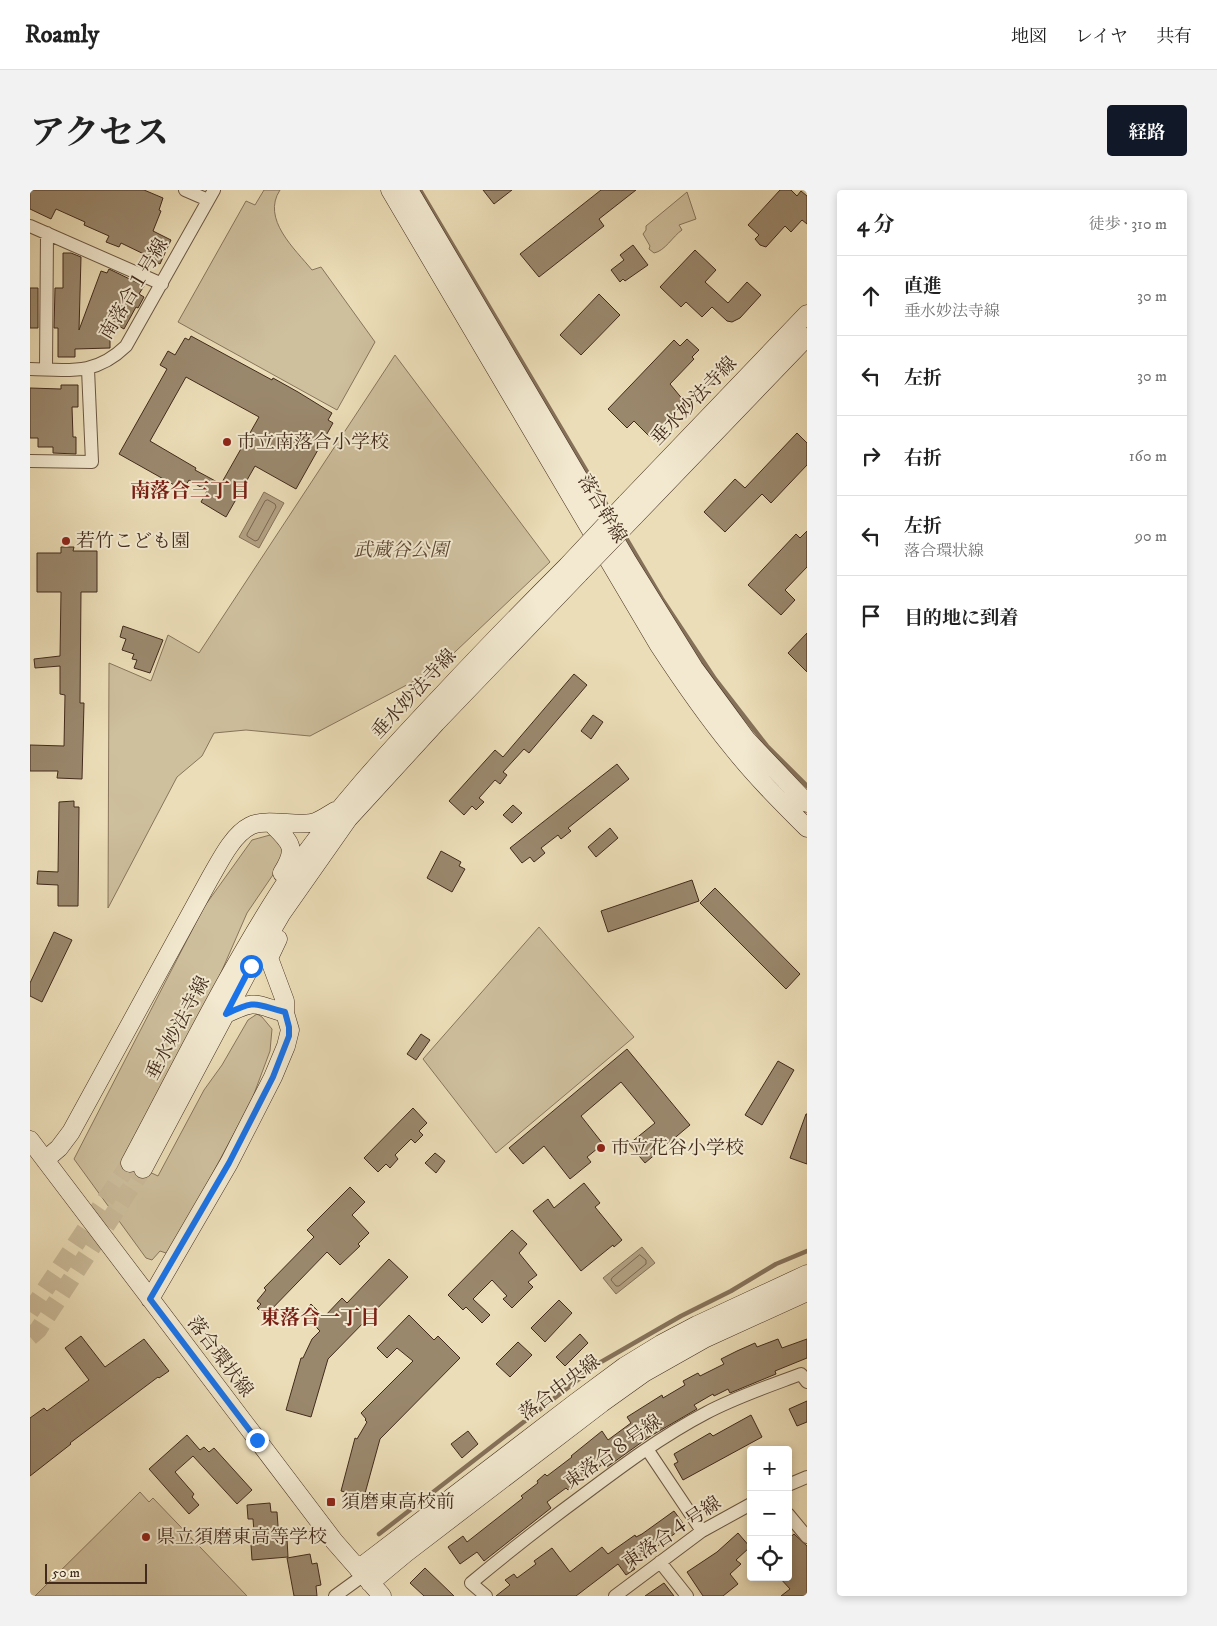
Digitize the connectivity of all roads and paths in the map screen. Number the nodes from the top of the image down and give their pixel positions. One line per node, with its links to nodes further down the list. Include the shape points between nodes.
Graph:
1 (185, 190): 4 (street)
2 (390, 190): 19 (street, 落合幹線, via 658,644 732,748)
3 (409, 190): 16 (street, 落合幹線, via 694,668 747,740)
4 (211, 195): 7 (street, 南落合１号線)
5 (30, 226): 6 (street)
6 (47, 233): 7 (street); 11 (street)
7 (162, 284): 12 (street, 南落合１号線, via 126,346 111,359)
8 (807, 314): 14 (street, 垂水妙法寺線)
9 (807, 337): 14 (street, 垂水妙法寺線)
10 (30, 369): 11 (street, 南落合１号線)
11 (46, 369): 12 (street, 南落合１号線)
12 (88, 369): 13 (street, via 92,462)
13 (30, 461)
14 (630, 510): 15 (street, 垂水妙法寺線, bridge)
15 (574, 569): 17 (street, 垂水妙法寺線, via 518,615 378,762); 20 (street, 垂水妙法寺線, via 348,819)
16 (807, 803)
17 (338, 810): 18 (street, via 313,823); 21 (street, 垂水妙法寺線, via 292,872)
18 (271, 823): 21 (street, via 288,840 291,856); 25 (street, via 251,825 227,849 72,1132)
19 (807, 828)
20 (304, 882): 22 (street, via 269,958); 23 (street, 垂水妙法寺線, via 282,913)
21 (248, 942): 23 (street, 垂水妙法寺線, via 136,1166)
22 (285, 1012): 23 (street, via 259,1003 245,1005); 28 (street, via 289,1036 273,1077 229,1163)
23 (226, 1014)
24 (30, 1140): 25 (street, 落合環状線)
25 (45, 1160): 28 (street, 落合環状線)
26 (807, 1274): 38 (street, 落合中央線, via 697,1324 625,1366 575,1403)
27 (807, 1292): 38 (street, 落合中央線, via 706,1338 639,1377 406,1553)
28 (150, 1299): 38 (street, 落合環状線)
29 (805, 1376): 30 (street, 東落合８号線, via 727,1402)
30 (647, 1449): 35 (street); 41 (street, 東落合８号線, via 471,1583)
31 (807, 1477): 32 (street)
32 (792, 1483)
33 (747, 1506): 35 (street, 東落合４号線)
34 (792, 1519): 36 (street)
35 (702, 1531): 37 (street, 東落合４号線)
36 (807, 1537)
37 (660, 1562): 42 (street, 東落合４号線); 43 (street)
38 (364, 1576): 39 (street); 40 (street, 落合環状線)
39 (335, 1596)
40 (382, 1596)
41 (486, 1596)
42 (615, 1596)
43 (687, 1596)

